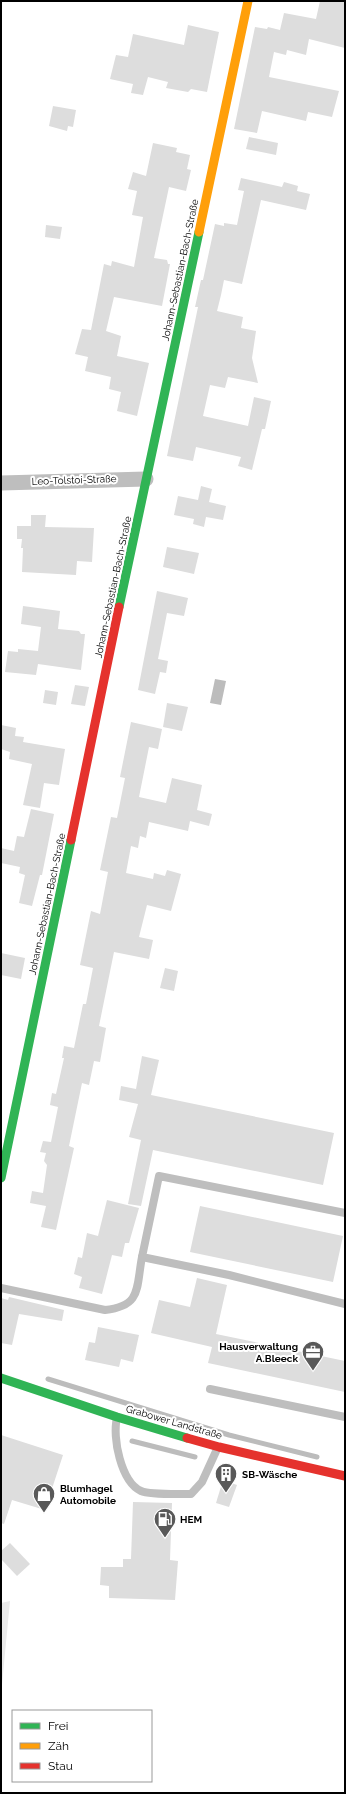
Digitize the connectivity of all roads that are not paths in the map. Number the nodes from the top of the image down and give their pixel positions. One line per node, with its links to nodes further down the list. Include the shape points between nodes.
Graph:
1 (248, 1): 2 (street, Johann-Sebastian-Bach-Straße)
2 (146, 479): 3 (street, Leo-Tolstoi-Straße); 4 (street, Johann-Sebastian-Bach-Straße)
3 (1, 482)
4 (1, 1178)
5 (345, 1213): 6 (lane, via 159,1176)
6 (142, 1257): 7 (lane, via 134,1295 126,1306 117,1309 105,1310); 8 (lane, via 229,1275)
7 (1, 1288)
8 (345, 1304)
9 (1, 1378): 11 (street, Grabower Landstraße)
10 (210, 1389): 12 (lane)
11 (117, 1417): 13 (street, Grabower Landstraße); 13 (lane, via 115,1438 127,1478 142,1492 191,1494 202,1482)
12 (345, 1417)
13 (219, 1447): 14 (street, Grabower Landstraße)
14 (345, 1476)

